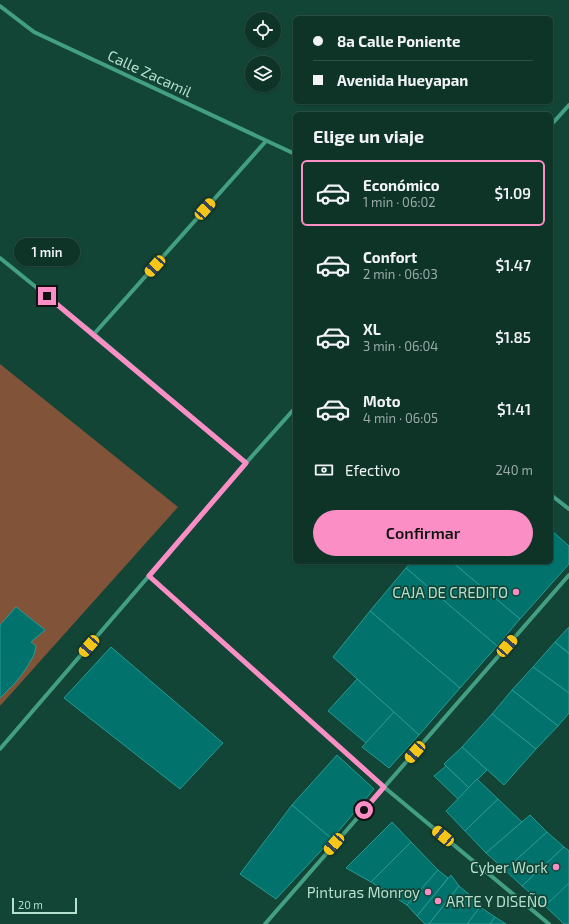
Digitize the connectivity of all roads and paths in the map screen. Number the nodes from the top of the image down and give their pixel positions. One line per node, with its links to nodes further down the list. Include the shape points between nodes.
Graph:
1 (0, 6): 4 (street, Calle Zacamil, via 34,32)
2 (569, 106): 3 (street)
3 (553, 123)
4 (266, 141): 5 (street, Calle Zacamil); 7 (street)
5 (293, 153)
6 (0, 258): 7 (street)
7 (94, 334): 9 (street)
8 (293, 410): 9 (street)
9 (246, 463): 13 (street)
10 (553, 497): 11 (street)
11 (569, 509)
12 (569, 575): 15 (street)
13 (149, 576): 14 (street); 15 (street)
14 (0, 749)
15 (384, 787): 16 (street); 17 (street)
16 (265, 924)
17 (548, 924)

